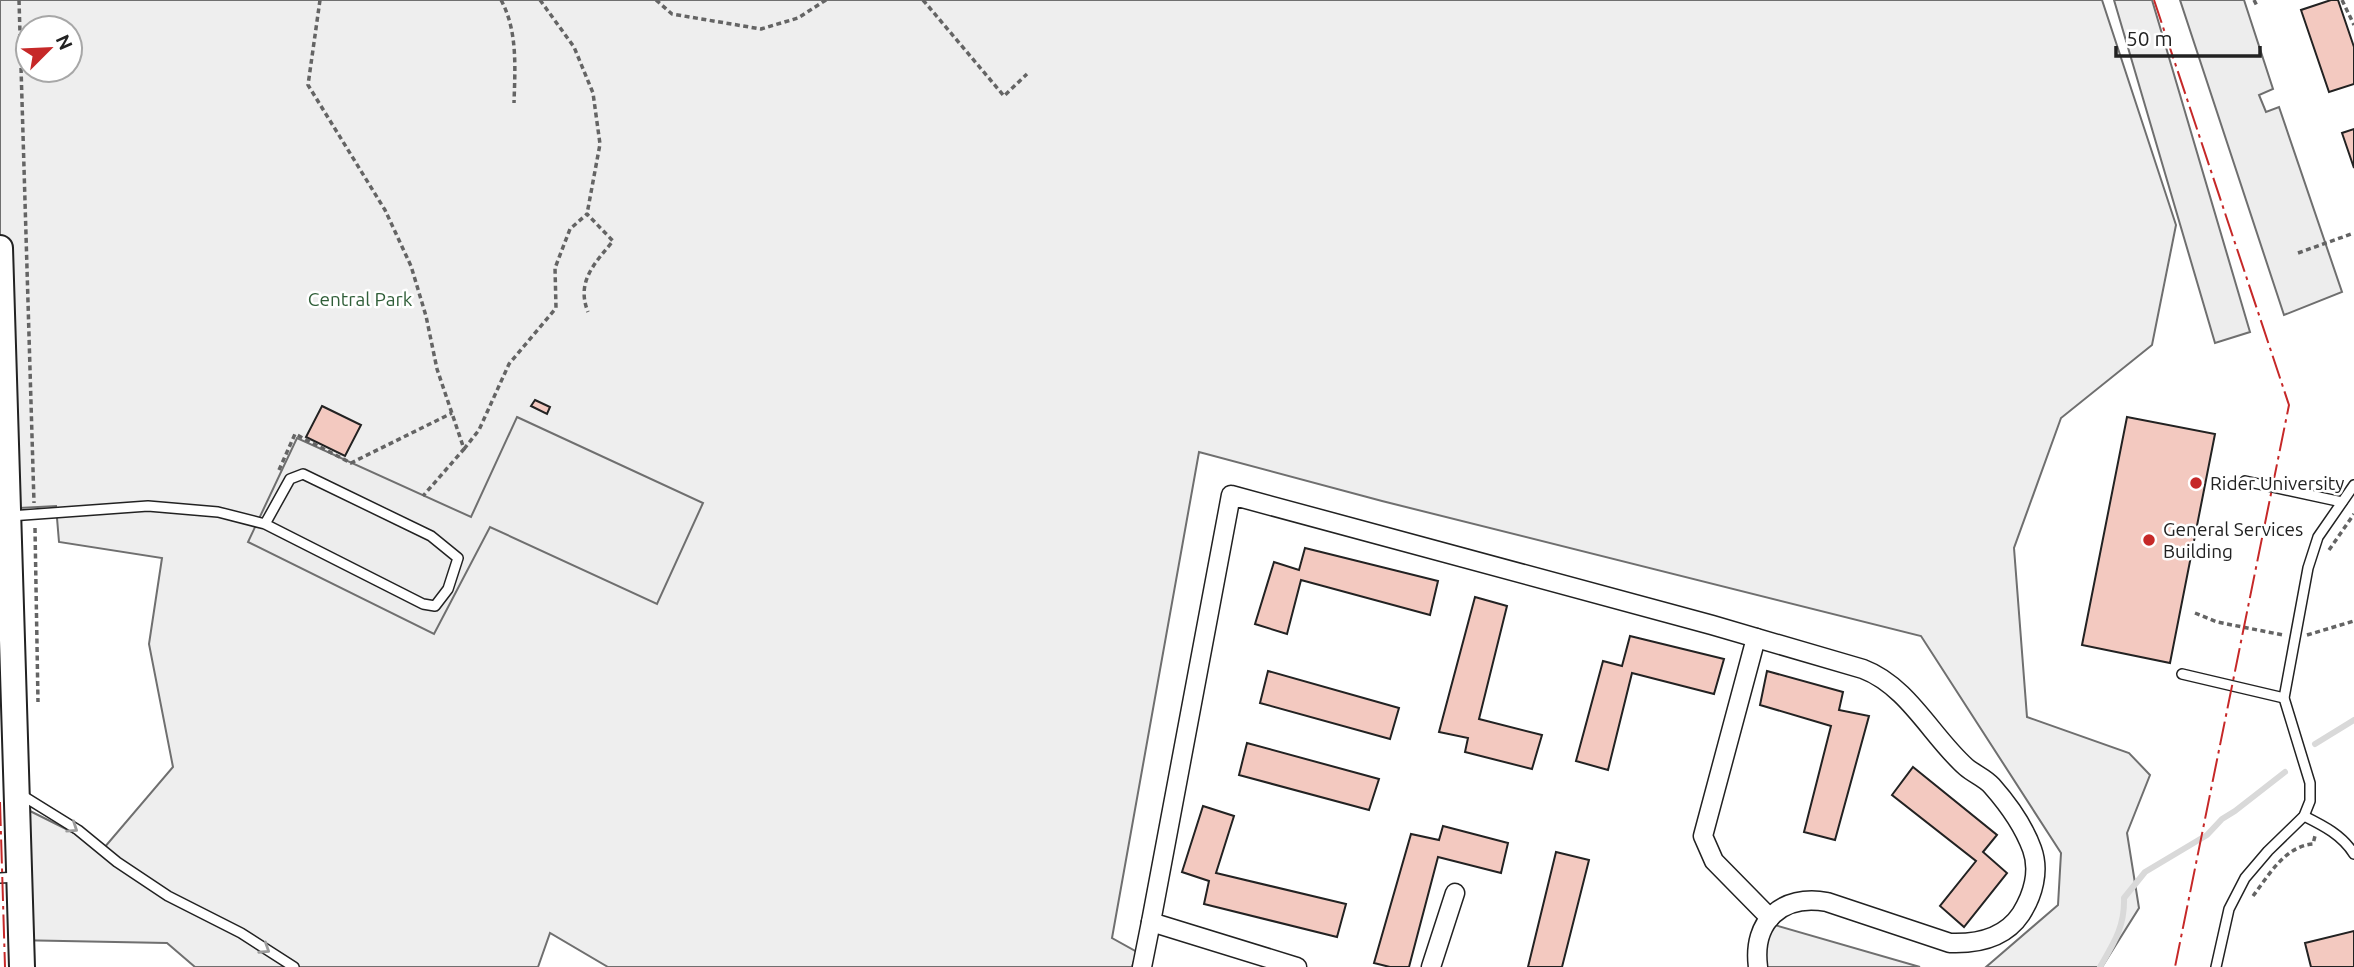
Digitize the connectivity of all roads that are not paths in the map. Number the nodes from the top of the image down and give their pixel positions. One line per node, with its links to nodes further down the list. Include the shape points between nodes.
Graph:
1 (0, 248): 2 (street)
2 (0, 262): 6 (street)
3 (2245, 481): 5 (lane)
4 (2354, 485): 5 (lane)
5 (2342, 502): 11 (lane, via 2318,537 2308,568)
6 (9, 516): 7 (lane, via 148,506 218,512); 8 (street)
7 (265, 524): 7 (lane, via 423,604 435,606 448,589 458,558 431,536 303,474 290,479)
8 (6, 599): 12 (street)
9 (1756, 638): 19 (street, via 1703,836 1714,861); 19 (street, via 1863,668 1892,686 1967,768 1990,783 2025,833 2035,868 2031,895 2018,918 2004,931 1968,944 1950,943 1827,901 1810,899 1786,905); 20 (street, via 1231,495)
10 (2182, 674): 11 (lane)
11 (2284, 698): 13 (lane, via 2310,783)
12 (15, 792): 17 (street); 22 (lane, one-way to 22, via 78,830 168,896 241,933)
13 (2304, 816): 15 (lane); 27 (lane, via 2245,878 2229,909)
14 (2354, 835): 15 (lane)
15 (2348, 844): 16 (lane)
16 (2354, 854)
17 (9, 877): 21 (street)
18 (1455, 893): 25 (street)
19 (1770, 918): 26 (street, via 1759,935)
20 (1151, 922): 23 (street); 24 (street)
21 (22, 967)
22 (294, 967)
23 (1142, 967)
24 (1297, 967)
25 (1431, 967)
26 (1758, 967)
27 (2216, 967)

